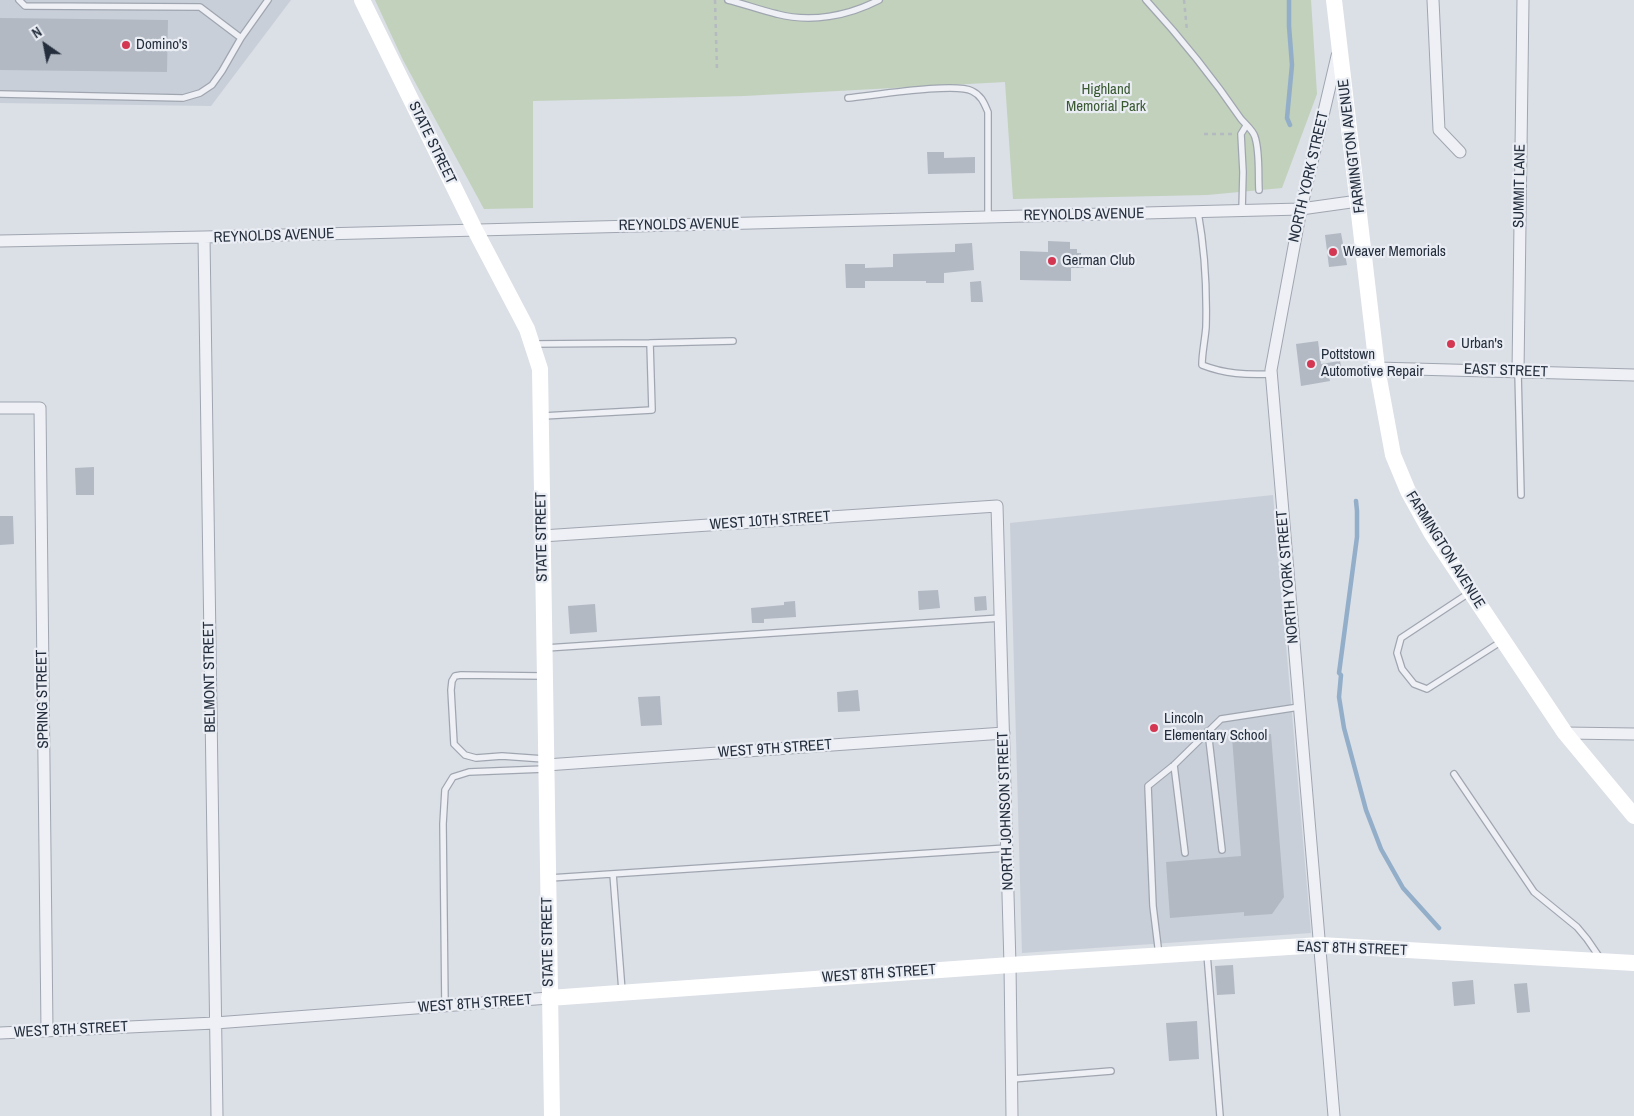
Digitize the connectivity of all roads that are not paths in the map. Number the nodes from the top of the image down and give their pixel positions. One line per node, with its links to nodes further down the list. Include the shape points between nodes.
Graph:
1 (19, 0): 10 (lane, via 25,6)
2 (268, 0): 11 (lane)
3 (362, 0): 23 (street, STATE STREET)
4 (728, 0): 5 (lane, via 809,19 866,7)
5 (879, 0)
6 (1146, 0): 15 (lane)
7 (1334, 0): 12 (street, FARMINGTON AVENUE)
8 (1433, 0): 16 (street, via 1439,130)
9 (1523, 0): 30 (street, SUMMIT LANE)
10 (200, 3): 11 (lane)
11 (241, 38): 13 (lane, via 212,85 183,98)
12 (1340, 44): 18 (street, FARMINGTON AVENUE); 19 (street, NORTH YORK STREET)
13 (0, 94)
14 (848, 98): 22 (lane, via 946,87 971,90 983,99 988,112)
15 (1246, 126): 17 (lane, via 1254,134 1257,146); 20 (lane, via 1241,134)
16 (1460, 152)
17 (1259, 190)
18 (1358, 201): 19 (street, REYNOLDS AVENUE); 29 (street, FARMINGTON AVENUE)
19 (1305, 209): 20 (street, REYNOLDS AVENUE); 31 (street, NORTH YORK STREET)
20 (1242, 211): 21 (street, REYNOLDS AVENUE)
21 (1198, 212): 22 (street, REYNOLDS AVENUE); 31 (lane, via 1207,284 1202,366 1218,372)
22 (988, 217): 23 (street, REYNOLDS AVENUE)
23 (474, 230): 24 (street, REYNOLDS AVENUE); 28 (street, STATE STREET)
24 (204, 238): 25 (street, REYNOLDS AVENUE); 66 (street, BELMONT STREET)
25 (0, 241)
26 (733, 341): 27 (lane)
27 (650, 343): 28 (lane); 34 (lane, via 652,410)
28 (532, 344): 34 (street, STATE STREET, via 540,369)
29 (1377, 368): 30 (street, EAST STREET); 38 (street, FARMINGTON AVENUE, via 1393,455 1408,491)
30 (1518, 372): 32 (street, EAST STREET); 35 (lane)
31 (1271, 374): 43 (street, NORTH YORK STREET)
32 (1634, 375)
33 (0, 408): 67 (street, SPRING STREET, via 40,408)
34 (540, 416): 37 (street, STATE STREET)
35 (1521, 495)
36 (997, 506): 37 (street, WEST 10TH STREET); 39 (street, NORTH JOHNSON STREET)
37 (542, 536): 41 (street, STATE STREET)
38 (1471, 592): 40 (street, FARMINGTON AVENUE); 40 (lane, via 1401,638 1397,653 1402,668 1414,684 1427,689)
39 (1000, 618): 41 (lane); 45 (street, NORTH JOHNSON STREET)
40 (1503, 640): 46 (street, FARMINGTON AVENUE)
41 (544, 648): 42 (street, STATE STREET)
42 (544, 676): 48 (street, STATE STREET); 48 (lane, via 461,675 455,676 451,690 454,744 465,755 476,758 502,756)
43 (1299, 707): 44 (lane, via 1221,719); 57 (street, NORTH YORK STREET)
44 (1208, 731): 49 (lane); 53 (lane)
45 (1004, 733): 48 (street, WEST 9TH STREET); 52 (street, NORTH JOHNSON STREET)
46 (1565, 733): 47 (street); 51 (street, FARMINGTON AVENUE)
47 (1634, 734)
48 (546, 764): 56 (street, STATE STREET); 65 (lane, via 469,772 454,777 445,790)
49 (1174, 765): 54 (lane); 59 (lane, via 1148,786 1153,906)
50 (1454, 774): 60 (lane, via 1530,887 1577,928)
51 (1634, 816)
52 (1007, 848): 55 (lane); 62 (street, NORTH JOHNSON STREET)
53 (1222, 850)
54 (1185, 853)
55 (613, 874): 56 (lane); 63 (lane)
56 (547, 878): 64 (street, STATE STREET)
57 (1320, 945): 58 (street, EAST 8TH STREET); 60 (street, EAST 8TH STREET); 75 (street, NORTH YORK STREET)
58 (1206, 952): 59 (street, EAST 8TH STREET); 74 (lane)
59 (1159, 956): 62 (street, EAST 8TH STREET)
60 (1602, 961): 61 (street, EAST 8TH STREET)
61 (1634, 963)
62 (1010, 965): 63 (street, WEST 8TH STREET); 70 (street, NORTH JOHNSON STREET)
63 (622, 993): 64 (street, WEST 8TH STREET)
64 (549, 998): 65 (street, WEST 8TH STREET); 72 (street, STATE STREET)
65 (445, 1006): 66 (street, WEST 8TH STREET)
66 (215, 1024): 67 (street, WEST 8TH STREET); 71 (street, BELMONT STREET)
67 (47, 1030): 68 (street, WEST 8TH STREET)
68 (0, 1033)
69 (1110, 1071): 70 (lane)
70 (1012, 1079): 73 (street, NORTH JOHNSON STREET)
71 (217, 1116)
72 (552, 1116)
73 (1012, 1116)
74 (1220, 1116)
75 (1334, 1116)

